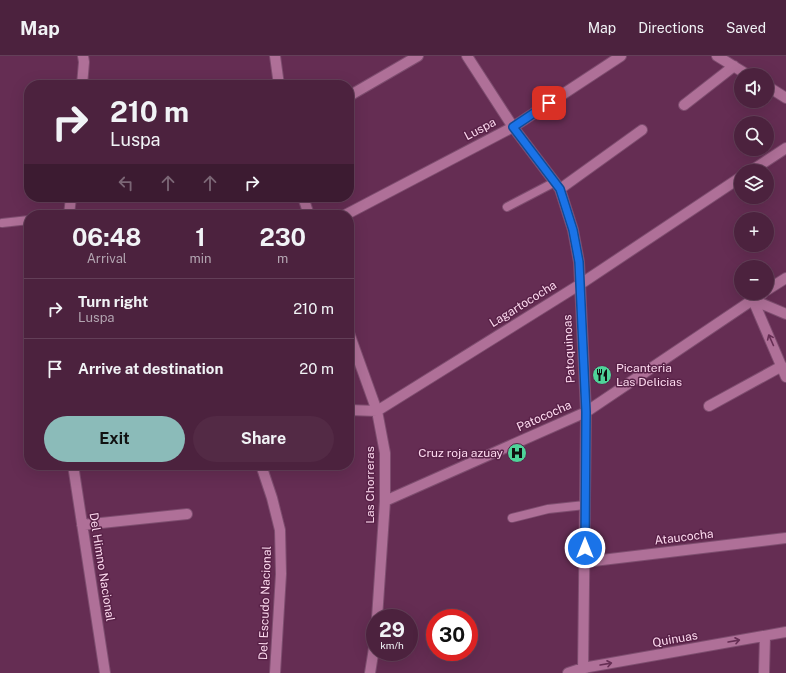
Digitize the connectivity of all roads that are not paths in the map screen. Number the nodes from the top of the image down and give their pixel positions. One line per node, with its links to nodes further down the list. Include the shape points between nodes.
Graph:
1 (83, 56): 9 (street)
2 (275, 56): 10 (street)
3 (418, 56): 12 (street)
4 (467, 56): 15 (street, Patoquinoas)
5 (621, 56): 15 (street, Luspa)
6 (717, 56): 7 (street)
7 (734, 66): 8 (street); 14 (street)
8 (737, 68)
9 (82, 80)
10 (278, 80)
11 (774, 90): 13 (street)
12 (354, 93)
13 (786, 98)
14 (684, 105)
15 (513, 127): 20 (street, Patoquinoas); 22 (street, Luspa)
16 (642, 130): 20 (street)
17 (786, 148): 18 (street)
18 (762, 164)
19 (734, 182): 26 (street, Lagartococha)
20 (558, 186): 21 (lane); 26 (street, Patoquinoas, via 573,230 579,262)
21 (507, 207)
22 (354, 210)
23 (24, 221): 24 (lane)
24 (2, 224)
25 (786, 278): 27 (street)
26 (579, 285): 35 (street, Lagartococha); 36 (street, Patoquinoas)
27 (774, 286)
28 (753, 300): 29 (street); 31 (street, one-way to 28); 36 (street, Patococha)
29 (786, 314)
30 (354, 347): 35 (street, Las Chorreras)
31 (782, 366): 32 (street); 33 (street)
32 (786, 377)
33 (709, 406)
34 (354, 410): 35 (street)
35 (377, 411): 39 (street, Las Chorreras, via 385,453)
36 (586, 412): 39 (street, Patococha); 40 (street, Patoquinoas)
37 (74, 470): 43 (street, Del Himno Nacional)
38 (263, 470): 52 (street, Del Escudo Nacional, via 280,530 281,574)
39 (385, 501): 46 (street, Las Chorreras)
40 (585, 505): 42 (lane, via 548,509); 45 (street, Patoquinoas)
41 (187, 514): 43 (street)
42 (512, 518)
43 (82, 525): 51 (street, Del Himno Nacional)
44 (786, 538): 45 (street, Ataucocha)
45 (585, 562): 50 (street, Patoquinoas)
46 (378, 609)
47 (786, 632): 48 (street, Quinuas)
48 (765, 636): 50 (street, Quinuas, one-way to 48); 55 (street)
49 (372, 661): 53 (street)
50 (583, 670): 54 (street, Quinuas)
51 (105, 673)
52 (275, 673)
53 (370, 673)
54 (568, 673)
55 (764, 673)

